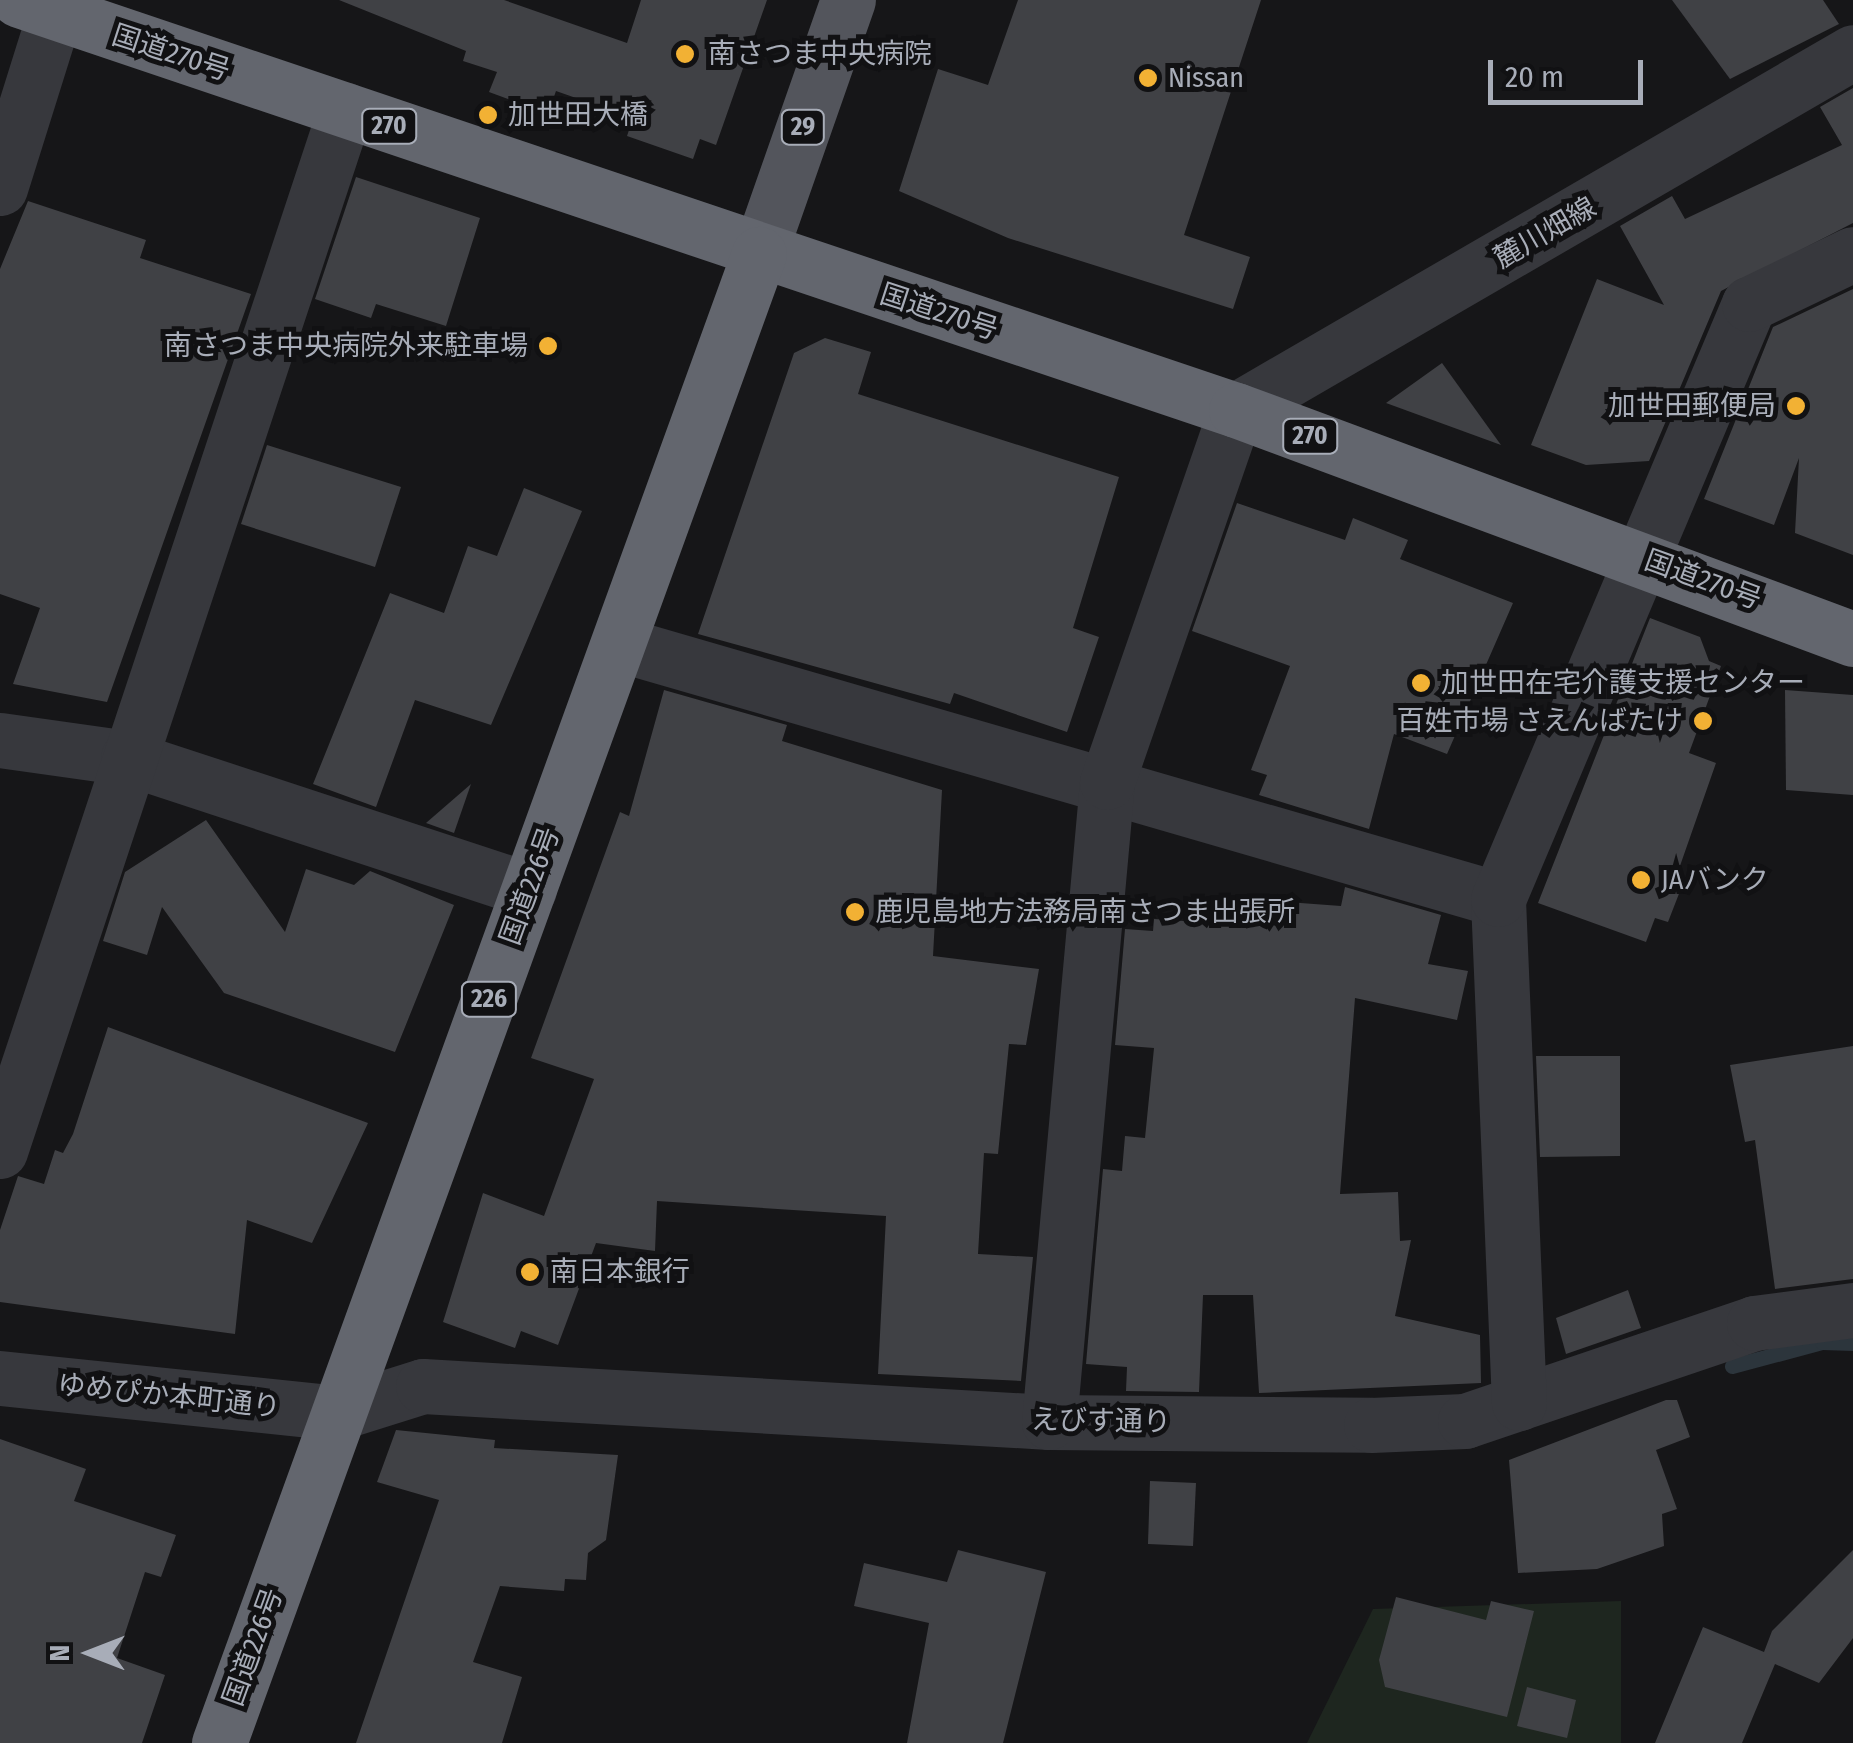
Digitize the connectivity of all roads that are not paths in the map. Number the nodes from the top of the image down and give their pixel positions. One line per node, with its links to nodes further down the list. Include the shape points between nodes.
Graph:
1 (848, 0): 6 (main road, 29)
2 (44, 5): 4 (highway, 国道270号 / 270); 5 (street)
3 (1853, 52): 8 (street, 麓川畑線)
4 (345, 110): 6 (highway, 国道270号 / 270); 13 (street)
5 (0, 188)
6 (759, 254): 8 (highway, 国道270号 / 270); 11 (highway, 国道226号 / 226)
7 (1853, 254): 9 (street, via 1749,304)
8 (1236, 410): 9 (highway, 国道270号 / 270); 14 (street)
9 (1638, 556): 10 (highway, 国道270号 / 270); 16 (street)
10 (1853, 639)
11 (618, 644): 14 (street); 15 (highway, 国道226号 / 226)
12 (0, 740): 13 (street)
13 (128, 758): 15 (street); 17 (street)
14 (1107, 782): 16 (street); 22 (street)
15 (529, 890): 21 (highway, 国道226号 / 226)
16 (1498, 899): 20 (street)
17 (0, 1151)
18 (1853, 1310): 20 (street, えびす通り, via 1754,1324)
19 (0, 1378): 21 (street, ゆめぴか本町通り)
20 (1519, 1402): 22 (street, えびす通り, via 1465,1421)
21 (337, 1413): 22 (street, えびす通り, via 423,1386); 23 (highway, 国道226号 / 226)
22 (1050, 1422)
23 (219, 1743)

